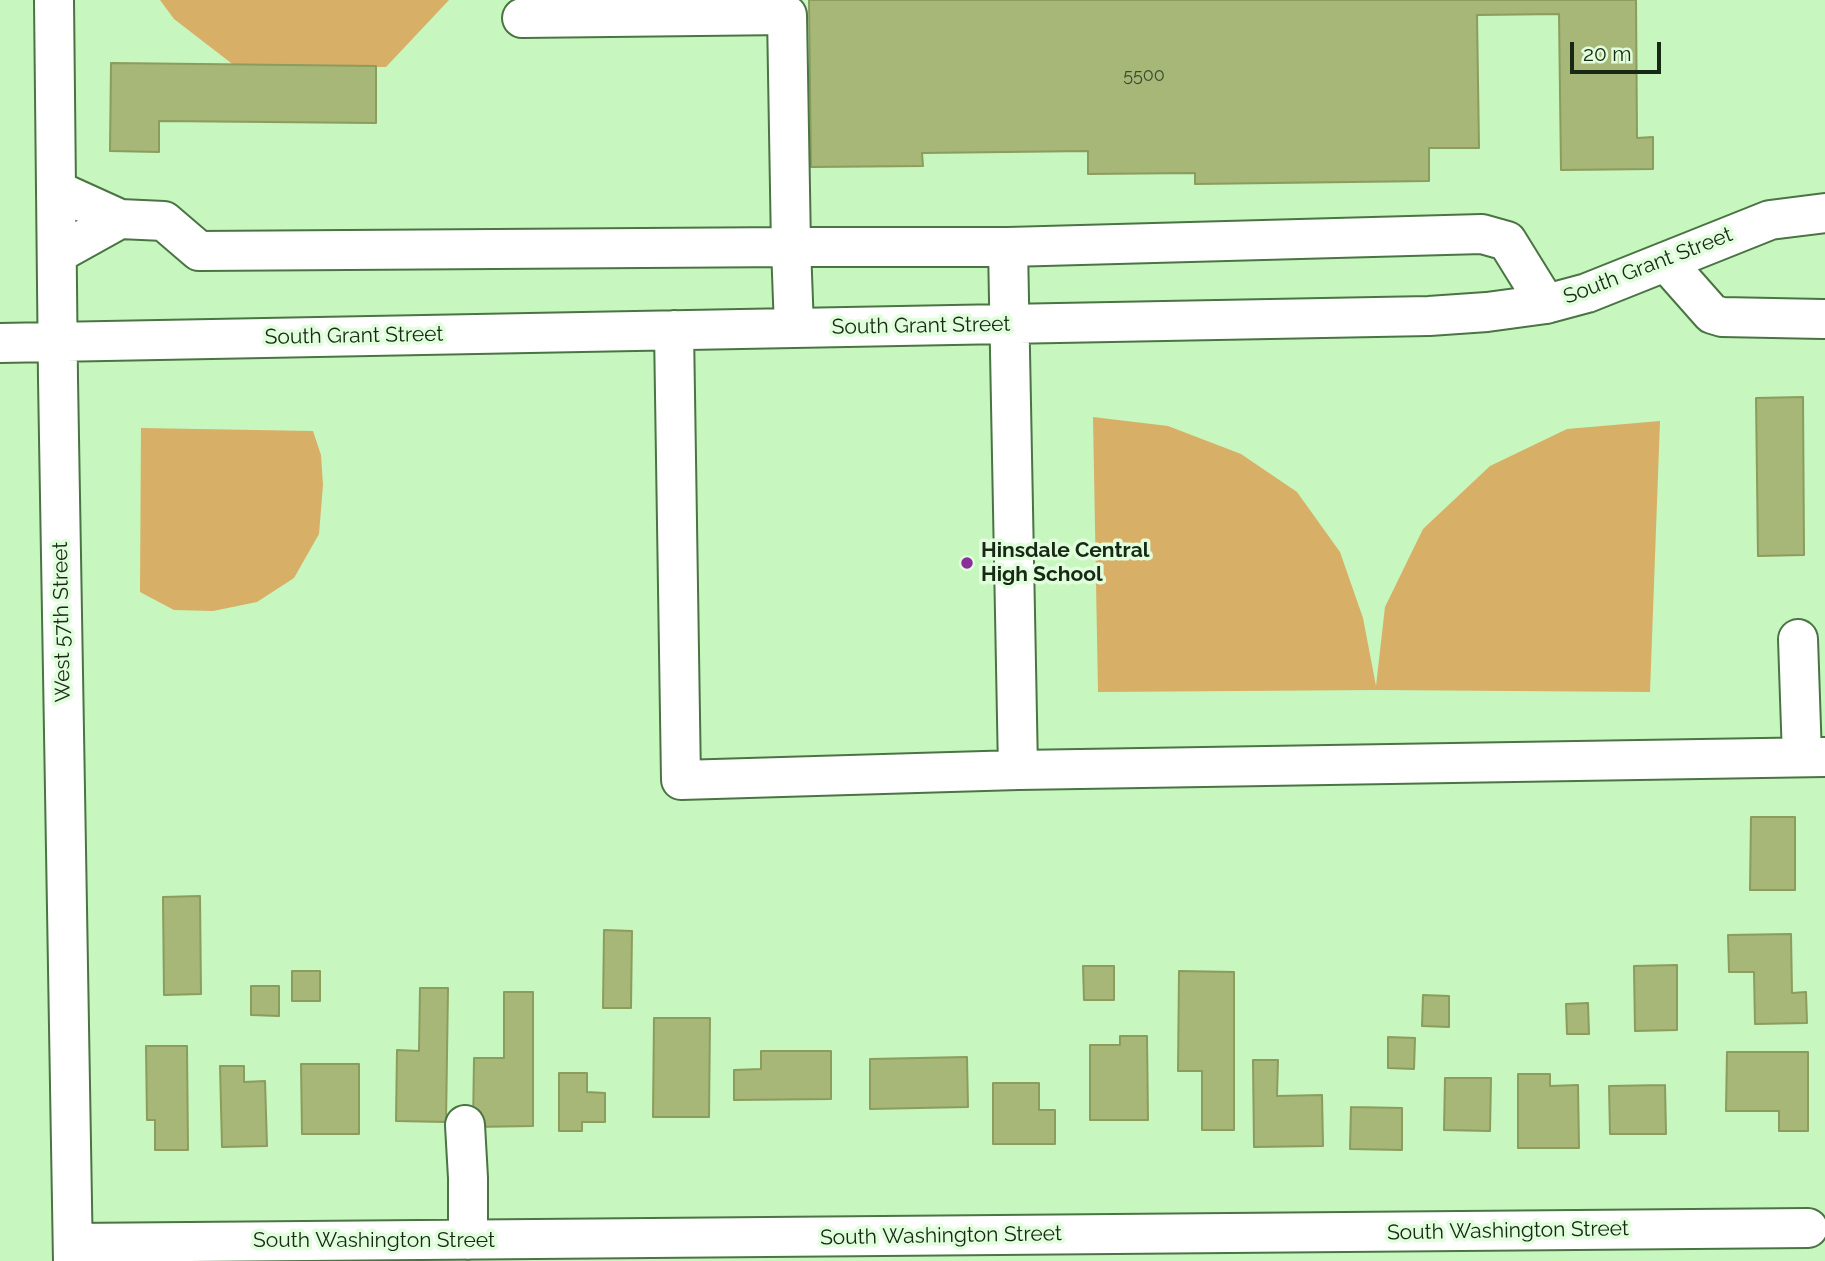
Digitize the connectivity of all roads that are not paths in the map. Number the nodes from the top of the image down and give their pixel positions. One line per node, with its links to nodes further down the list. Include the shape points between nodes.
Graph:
1 (54, 0): 3 (street, West 57th Street)
2 (522, 18): 6 (street, via 787,15)
3 (56, 190): 5 (street); 8 (street, West 57th Street)
4 (1825, 213): 9 (street, South Grant Street, via 1770,220)
5 (120, 219): 6 (street, via 164,221 200,251); 8 (street)
6 (791, 247): 7 (street); 13 (street)
7 (1008, 247): 10 (street, via 1482,234 1507,241); 12 (street)
8 (57, 254): 15 (street, West 57th Street)
9 (1666, 262): 10 (street, South Grant Street); 11 (street, via 1712,314)
10 (1546, 304): 12 (street, South Grant Street, via 1429,316)
11 (1823, 319)
12 (1009, 324): 13 (street, South Grant Street); 19 (street)
13 (793, 328): 14 (street, South Grant Street)
14 (674, 330): 15 (street, South Grant Street); 19 (street, via 681,780)
15 (58, 342): 16 (street, South Grant Street); 23 (street, West 57th Street)
16 (0, 343)
17 (1798, 639): 18 (street)
18 (1814, 757): 19 (street)
19 (1018, 770)
20 (465, 1125): 22 (street)
21 (1808, 1228): 22 (street, South Washington Street)
22 (468, 1240): 23 (street, South Washington Street)
23 (73, 1252)

